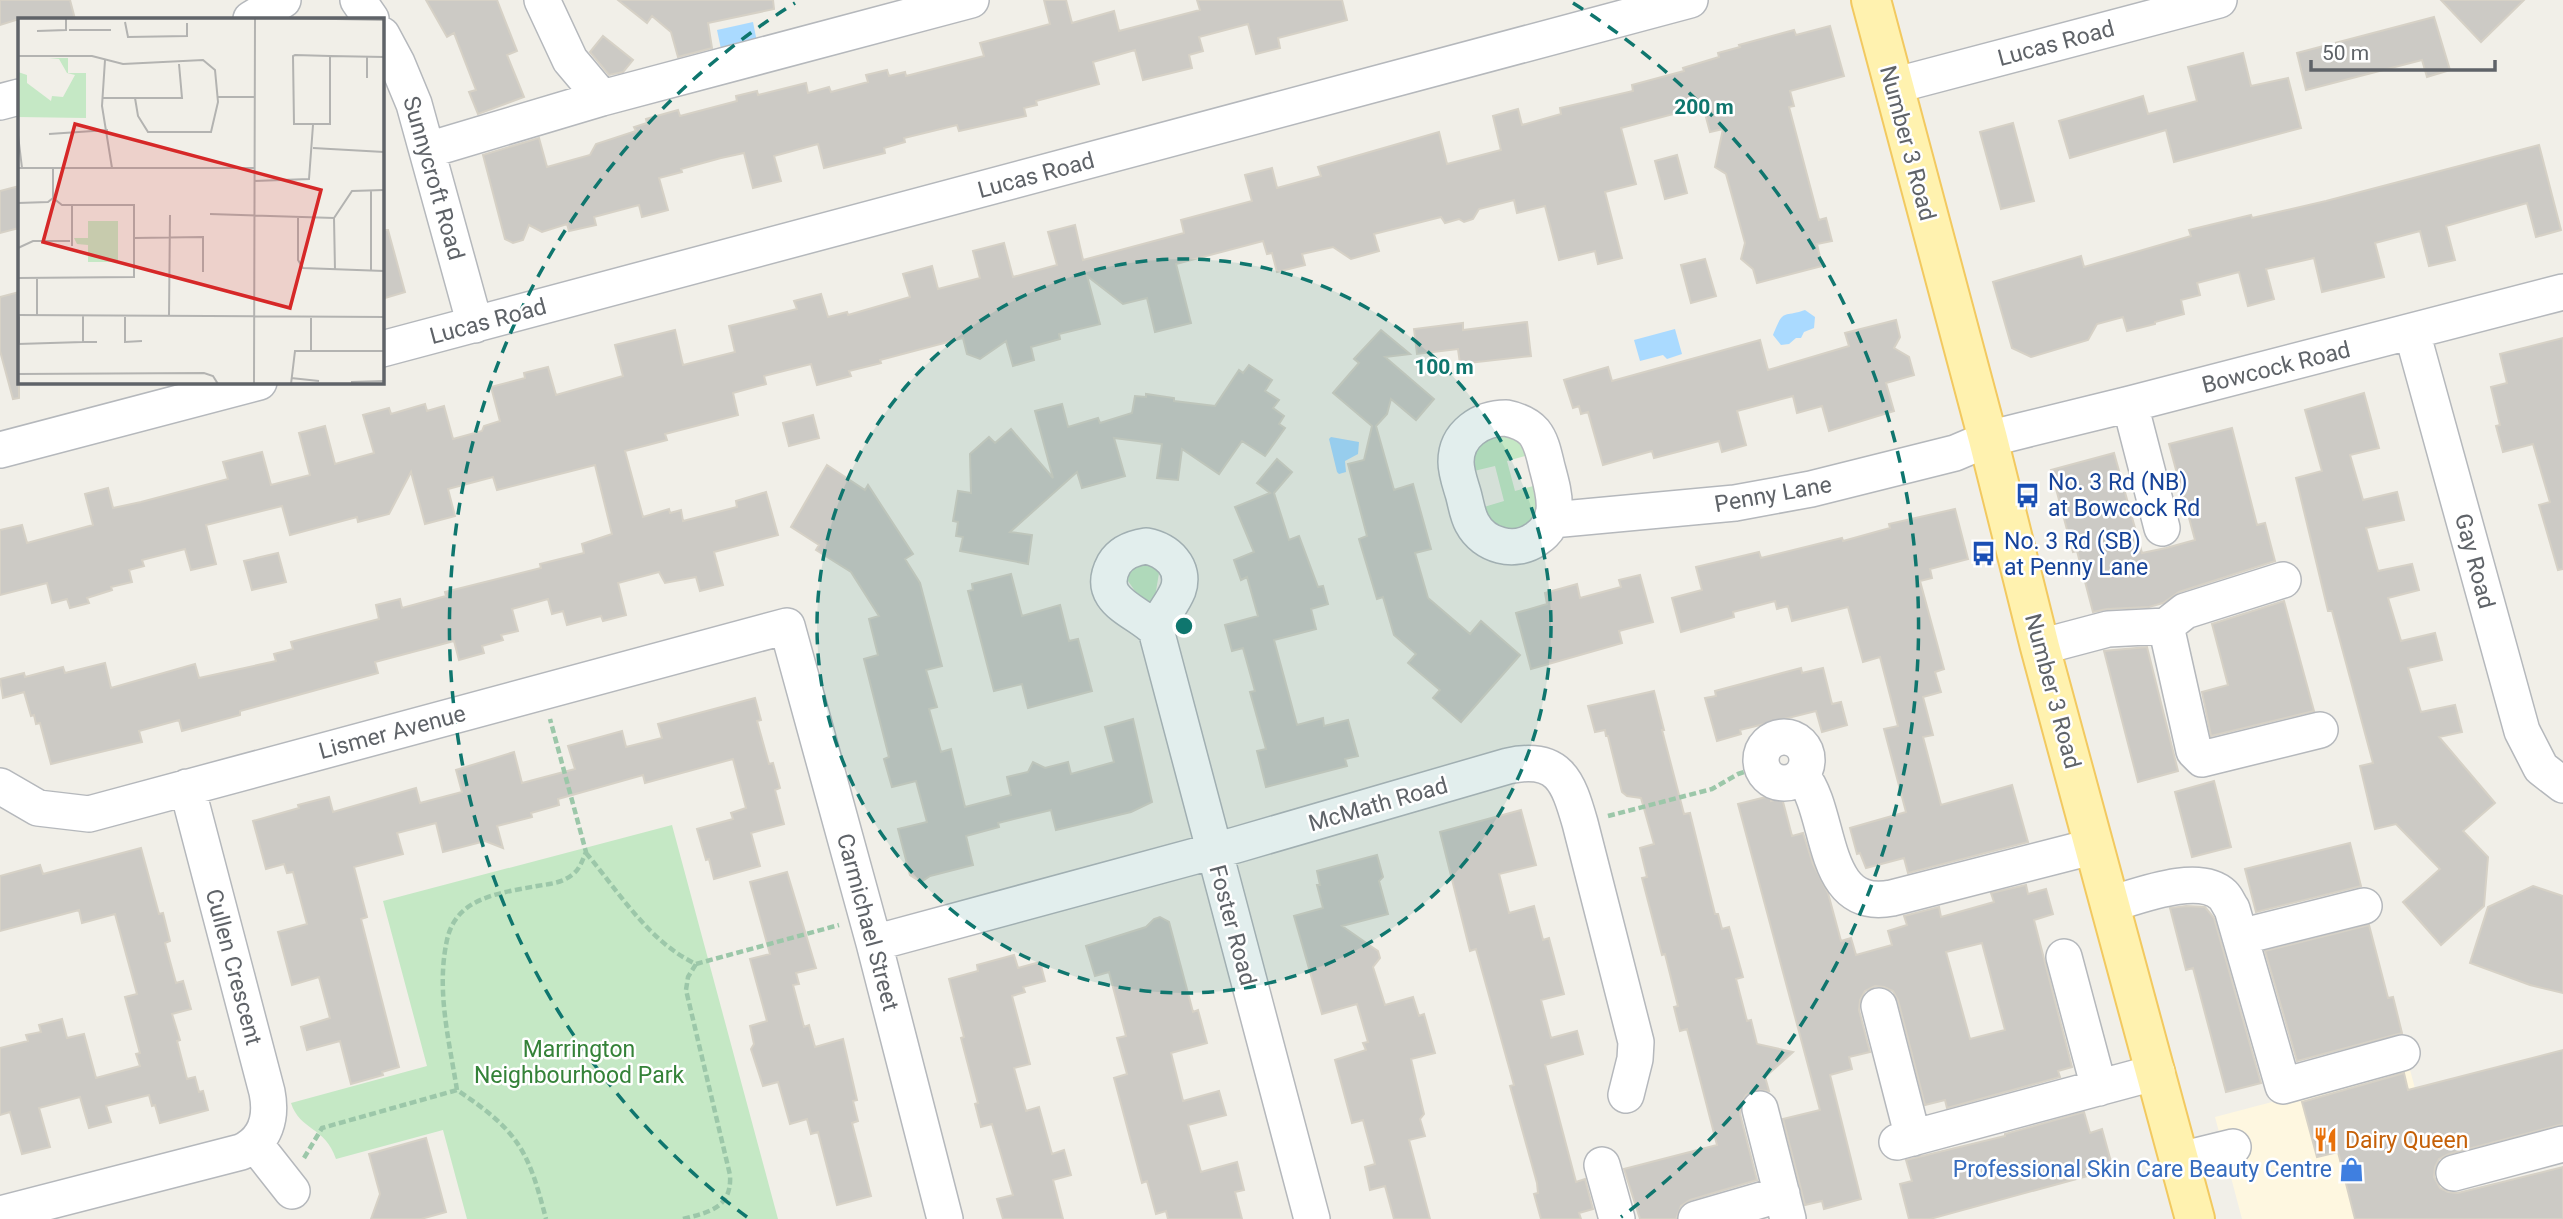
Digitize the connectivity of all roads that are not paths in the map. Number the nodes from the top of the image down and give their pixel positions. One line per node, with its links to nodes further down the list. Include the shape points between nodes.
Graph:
1 (284, 0): 8 (street)
2 (358, 0): 9 (street)
3 (542, 0): 13 (street, via 570,60)
4 (971, 0): 13 (street)
5 (1690, 0): 17 (street, Lucas Road)
6 (1871, 0): 11 (main road, Number 3 Road)
7 (2204, 2): 11 (street, Lucas Road)
8 (253, 18)
9 (370, 18)
10 (383, 37): 15 (street, Sunnycroft Road, via 408,88)
11 (1893, 86): 22 (main road, Number 3 Road)
12 (18, 97): 14 (street)
13 (602, 98): 15 (street)
14 (0, 102)
15 (428, 150): 17 (street, Sunnycroft Road)
16 (2563, 292): 18 (street, Bowcock Road)
17 (475, 325): 19 (street, Lucas Road)
18 (2412, 332): 21 (street, Bowcock Road); 33 (street, Gay Road, via 2522,731 2541,768)
19 (383, 349)
20 (255, 383): 23 (street)
21 (2130, 404): 22 (street, Bowcock Road); 25 (street)
22 (1988, 439): 24 (street, Penny Lane, via 1955,453 1786,495); 30 (main road, Number 3 Road)
23 (0, 450)
24 (1552, 520)
25 (2162, 528)
26 (2283, 580): 28 (street, via 2185,611)
27 (787, 626): 35 (street, Lismer Avenue); 40 (street, Carmichael Street)
28 (2166, 626): 30 (street, via 2108,629); 31 (street, via 2194,751 2202,759)
29 (1156, 630): 37 (street, Foster Road)
30 (2040, 647): 36 (main road, Number 3 Road)
31 (2320, 730)
32 (1762, 766): 36 (street, via 1762,752 1770,741 1793,738 1802,744 1807,754 1802,776 1814,795 1837,874 1850,889 1869,899 1892,898)
33 (2559, 783)
34 (0, 786): 35 (street, Lismer Avenue, via 38,808 89,814)
35 (187, 787): 49 (street, Cullen Crescent, via 268,1097 266,1126)
36 (2095, 846): 38 (main road, Number 3 Road)
37 (1214, 850): 40 (street, McMath Road); 47 (street, McMath Road, via 1524,763 1543,765 1561,775 1580,823 1636,1042); 59 (street, Foster Road)
38 (2111, 904): 41 (street, via 2181,885 2212,888 2224,895 2232,909); 45 (main road, Number 3 Road)
39 (2364, 906): 41 (street)
40 (871, 930): 58 (street, Carmichael Street)
41 (2240, 937): 44 (street, via 2283,1086)
42 (2064, 957): 46 (street)
43 (1879, 1006): 46 (street, via 1905,1140)
44 (2402, 1053)
45 (2157, 1072): 46 (street); 52 (main road, Number 3 Road)
46 (2099, 1088)
47 (1626, 1095)
48 (1760, 1109): 56 (street)
49 (255, 1144): 55 (street); 57 (street, via 232,1155)
50 (2563, 1144): 54 (street)
51 (2233, 1147): 52 (street)
52 (2180, 1160): 62 (main road, Number 3 Road)
53 (1602, 1165): 60 (street)
54 (2454, 1173)
55 (289, 1187)
56 (1785, 1207): 61 (street)
57 (0, 1214)
58 (945, 1219)
59 (1312, 1219)
60 (1617, 1219)
61 (1696, 1219)
62 (2195, 1219)

